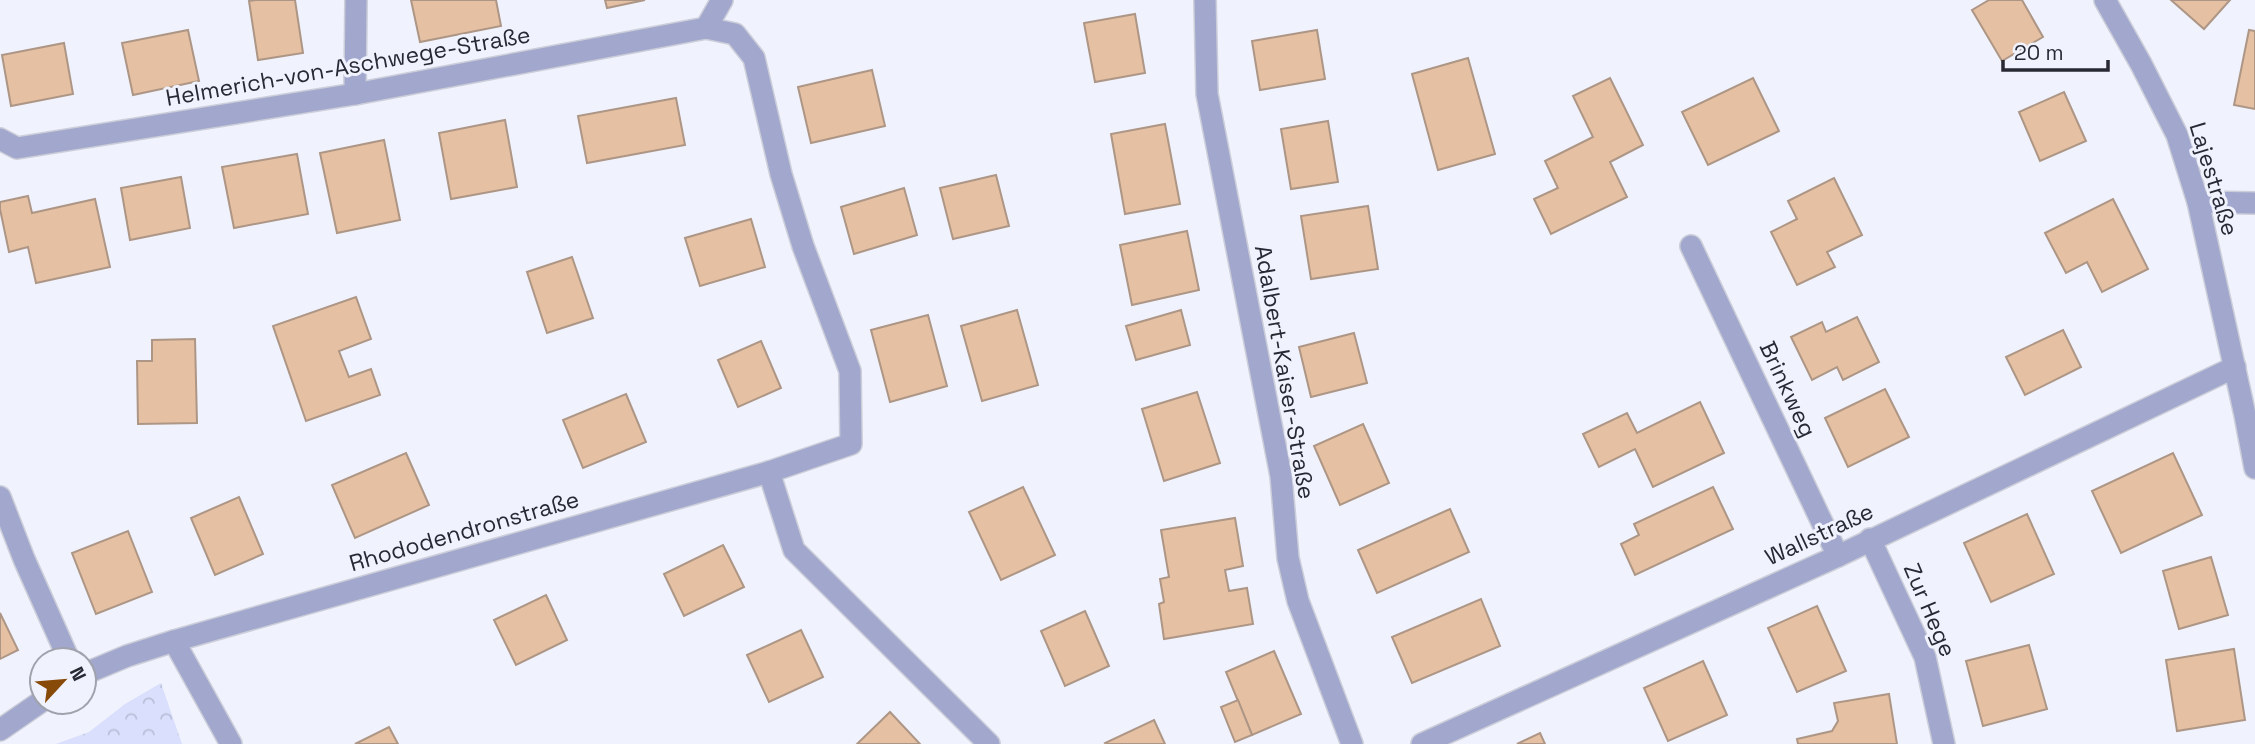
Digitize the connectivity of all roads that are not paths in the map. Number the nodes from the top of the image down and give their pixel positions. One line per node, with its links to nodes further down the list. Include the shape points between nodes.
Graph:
1 (356, 0): 6 (street)
2 (722, 0): 5 (street)
3 (1205, 0): 24 (street, Adalbert-Kaiser-Straße, via 1207,94 1281,476 1288,558 1298,601)
4 (2105, 0): 8 (street, Lajestraße, via 2176,135)
5 (706, 28): 6 (street, Helmerich-von-Aschwege-Straße); 13 (street, Rhododendronstraße, via 735,34 754,58 803,246 850,371 851,444)
6 (355, 94): 7 (street, Helmerich-von-Aschwege-Straße, via 17,148)
7 (0, 139)
8 (2198, 202): 9 (street); 11 (street, Lajestraße)
9 (2255, 203)
10 (1691, 246): 16 (street, Brinkweg)
11 (2235, 367): 12 (street, Lajestraße); 15 (street, Wallstraße)
12 (2255, 468)
13 (768, 471): 17 (street, Rhododendronstraße); 23 (street, via 794,550)
14 (0, 497): 18 (street)
15 (1870, 539): 16 (street, Wallstraße); 26 (street, Zur Hege, via 1925,657)
16 (1838, 556): 25 (street, Wallstraße)
17 (174, 641): 19 (street, Rhododendronstraße); 22 (street)
18 (63, 646)
19 (98, 668)
20 (28, 711): 21 (street)
21 (0, 730)
22 (230, 744)
23 (989, 744)
24 (1352, 744)
25 (1423, 744)
26 (1944, 744)

